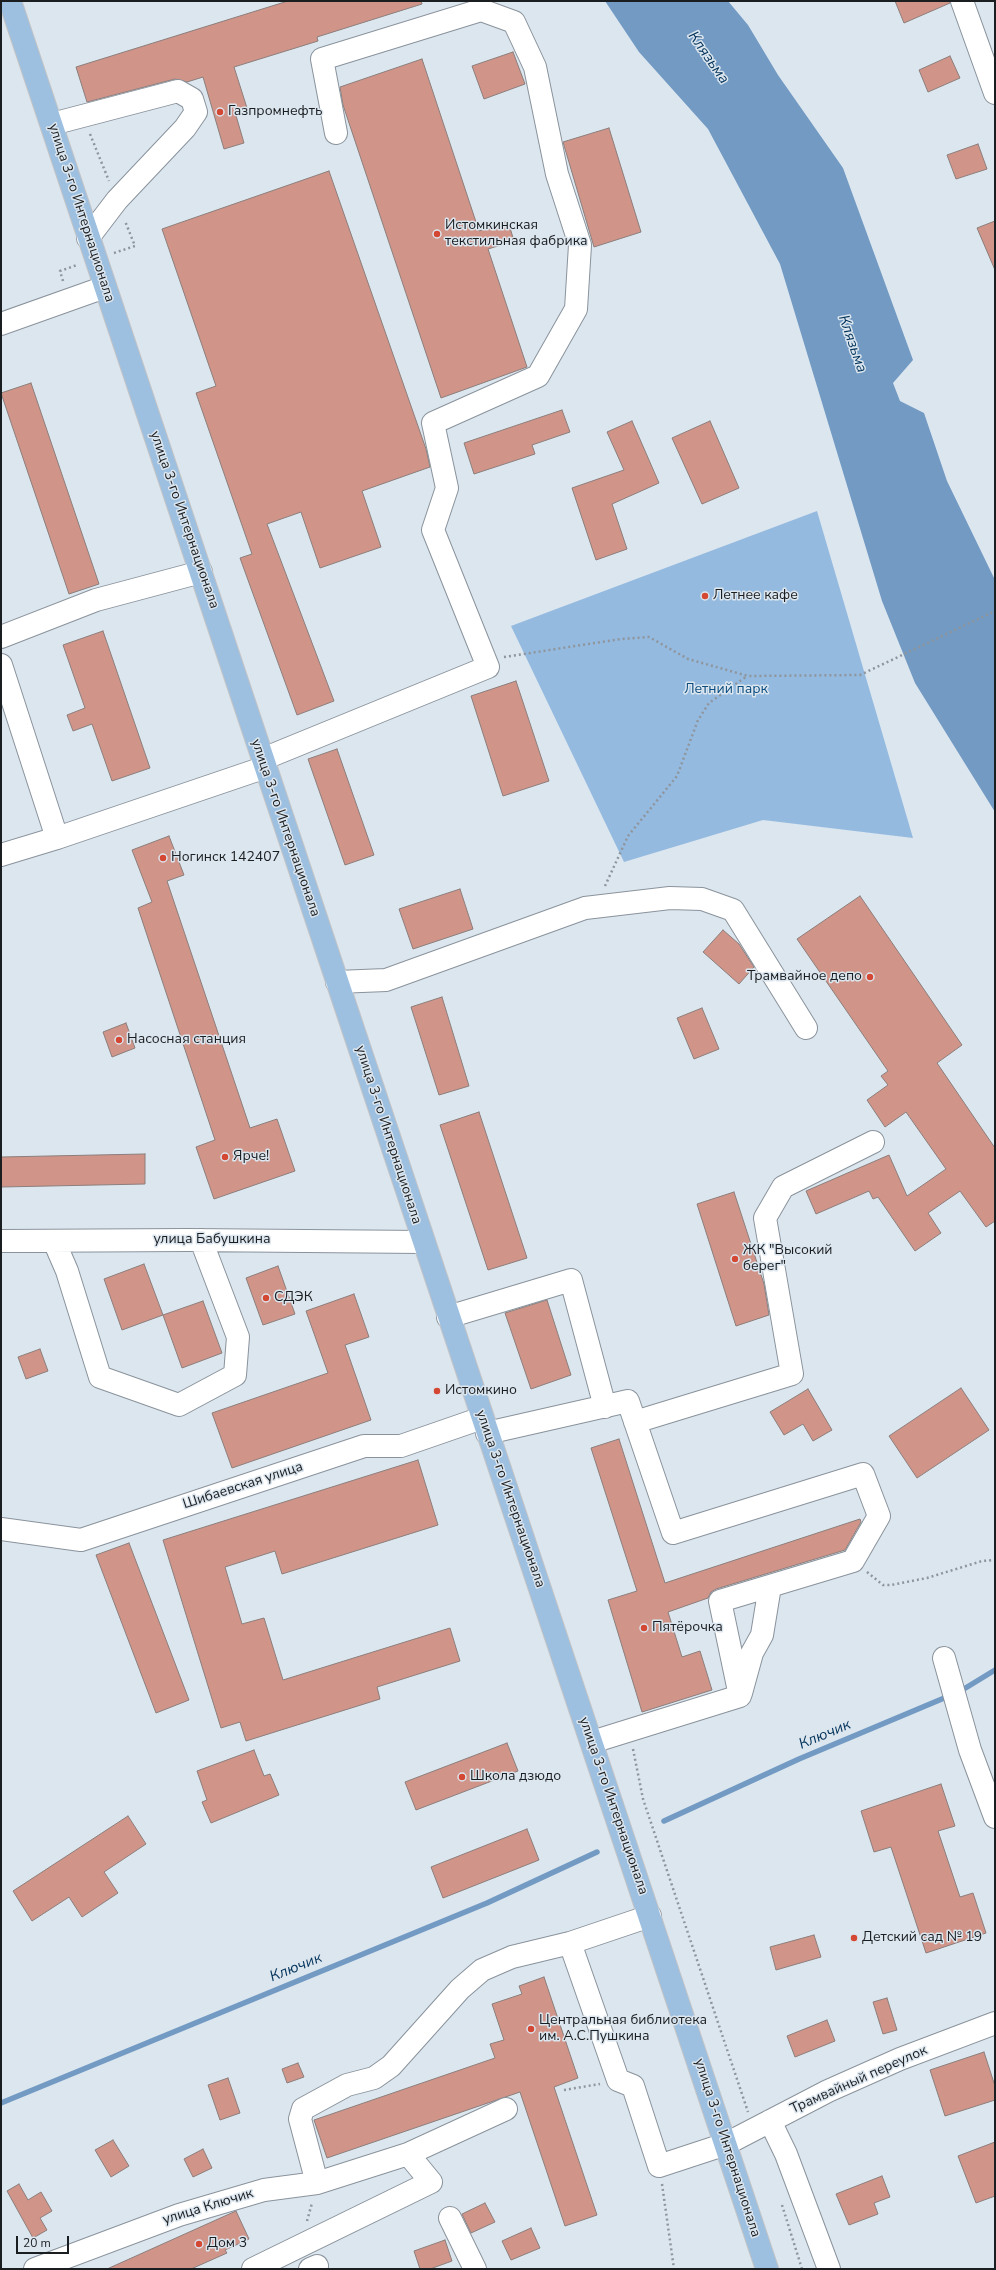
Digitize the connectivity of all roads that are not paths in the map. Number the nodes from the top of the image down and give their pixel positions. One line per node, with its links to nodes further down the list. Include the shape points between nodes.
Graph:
1 (10, 1): 4 (main road, улица 3-го Интернационала)
2 (962, 1): 3 (street)
3 (995, 93)
4 (52, 124): 6 (main road, улица 3-го Интернационала); 6 (street, via 178,91 192,99 196,112 185,128 117,200)
5 (336, 133): 12 (street, via 322,59 481,10 514,22 535,67 557,174 580,244 576,309 538,376 433,423 447,488 433,530 486,664)
6 (88, 238): 7 (main road, улица 3-го Интернационала)
7 (105, 287): 8 (street); 9 (main road, улица 3-го Интернационала)
8 (1, 324)
9 (201, 572): 10 (street, via 96,600); 12 (main road, улица 3-го Интернационала)
10 (1, 637)
11 (1, 666): 13 (street)
12 (264, 763): 13 (street); 15 (main road, улица 3-го Интернационала)
13 (57, 838): 14 (street)
14 (1, 855)
15 (337, 982): 16 (street, via 386,980 585,908 670,898 702,899 733,910); 21 (main road, улица 3-го Интернационала)
16 (806, 1028)
17 (873, 1142): 24 (street, via 783,1187 765,1218 792,1374)
18 (201, 1240): 20 (street, улица Бабушкина); 20 (street, via 238,1336 235,1375 179,1405 100,1376 67,1271); 21 (street, улица Бабушкина)
19 (1, 1241): 20 (street, улица Бабушкина)
20 (54, 1242)
21 (423, 1242): 22 (main road, улица 3-го Интернационала)
22 (448, 1317): 23 (street, via 571,1280); 25 (main road, улица 3-го Интернационала)
23 (605, 1407): 24 (street, Шибаевская улица, via 628,1401); 25 (street, Шибаевская улица)
24 (635, 1422): 27 (street, via 673,1533 863,1474 879,1516 853,1561)
25 (485, 1426): 26 (street, Шибаевская улица, via 400,1446 364,1446 81,1540); 30 (main road, улица 3-го Интернационала)
26 (1, 1529)
27 (770, 1586): 29 (street, via 762,1636 752,1653); 29 (street, via 720,1601)
28 (944, 1658): 31 (street, via 970,1750)
29 (740, 1696): 30 (street)
30 (592, 1742): 32 (main road, улица 3-го Интернационала)
31 (995, 1817)
32 (650, 1916): 33 (street); 37 (main road, улица 3-го Интернационала)
33 (570, 1943): 37 (street, Трамвайный переулок, via 618,2080 633,2086 660,2166); 39 (street, via 512,1957 482,1970 460,1989 392,2066 374,2078 347,2085 303,2109 300,2119)
34 (995, 2023): 36 (street, Трамвайный переулок, via 900,2059 828,2091)
35 (506, 2108): 38 (street, улица Ключик)
36 (762, 2125): 37 (street, Трамвайный переулок); 45 (street, via 786,2154)
37 (726, 2144): 44 (main road, улица 3-го Интернационала)
38 (408, 2154): 39 (street, улица Ключик); 42 (street, via 431,2182)
39 (317, 2183): 41 (street, улица Ключик, via 264,2190 179,2214)
40 (450, 2218): 43 (street)
41 (35, 2269)
42 (253, 2269)
43 (476, 2269)
44 (767, 2269)
45 (829, 2269)

